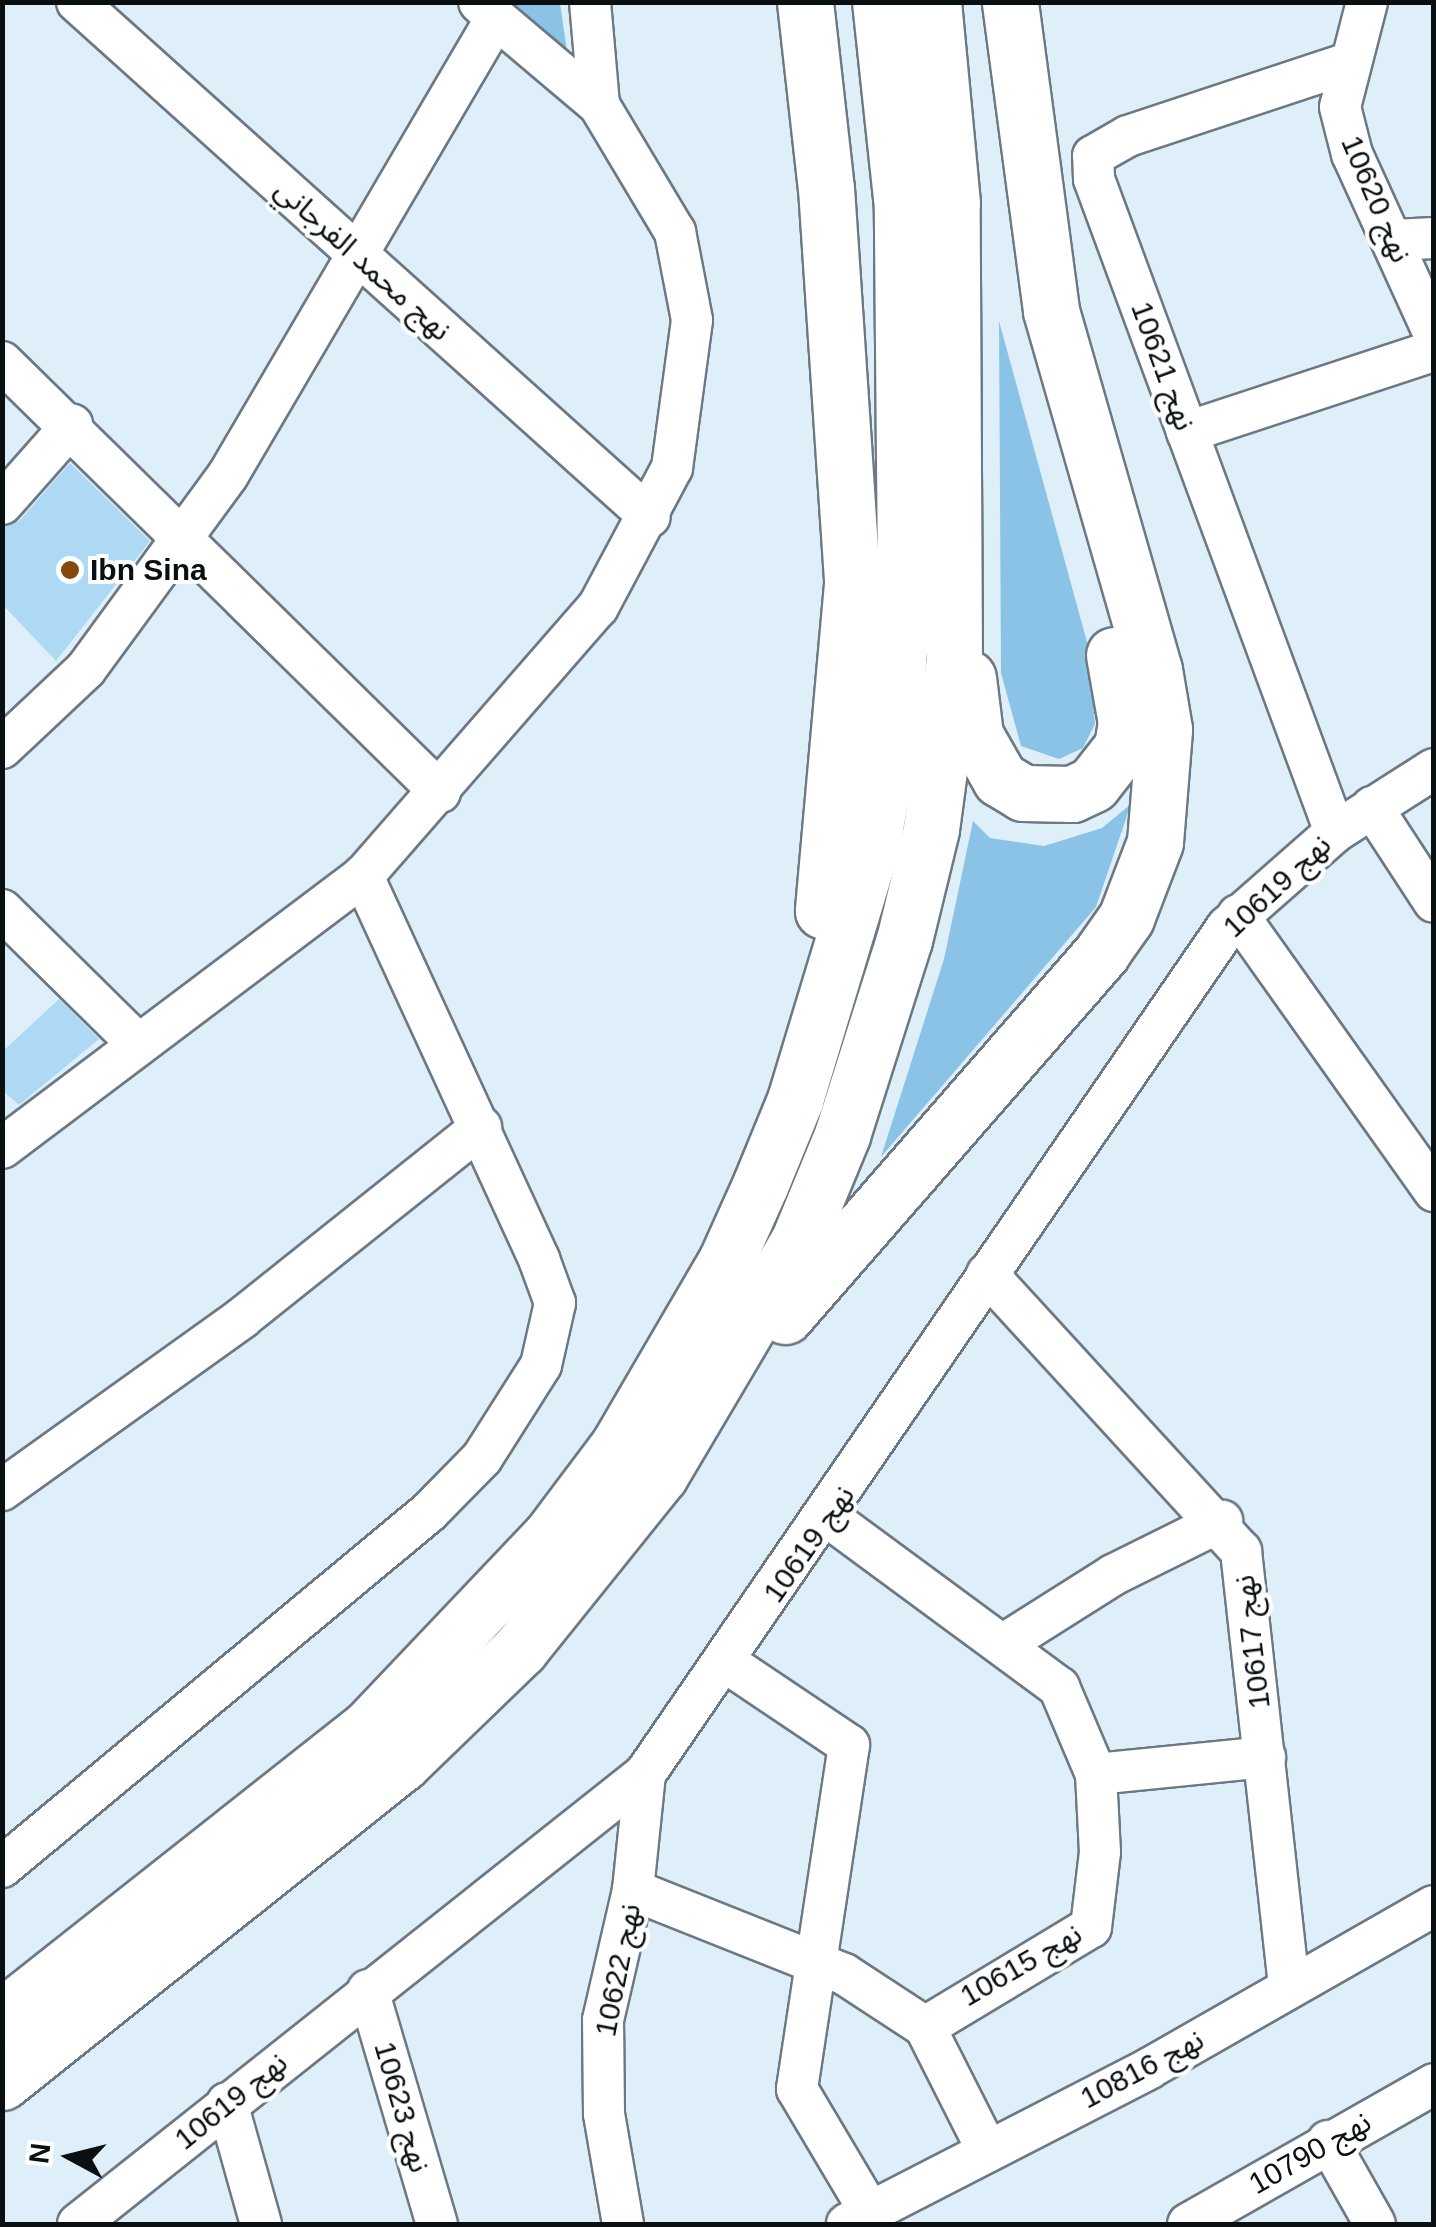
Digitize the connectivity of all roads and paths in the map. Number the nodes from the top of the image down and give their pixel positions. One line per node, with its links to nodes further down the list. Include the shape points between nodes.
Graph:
1 (77, 2): 16 (street, نهج محمد الفرجاني)
2 (590, 2): 12 (street)
3 (776, 2): 13 (highway)
4 (805, 2): 13 (highway)
5 (880, 2): 36 (highway, via 902,207 905,575 893,725 872,845)
6 (933, 2): 25 (highway, via 952,203)
7 (980, 2): 25 (highway, via 1013,284 1123,698 1122,747 1093,784 1048,797 1023,792 984,759)
8 (1010, 2): 41 (highway, via 1050,310 1154,670 1164,729 1156,842 1126,918 1102,952 879,1202)
9 (1367, 2): 11 (street, نهج 10620)
10 (488, 10): 12 (street); 16 (street)
11 (1349, 63): 15 (street, نهج 10620, via 1340,107); 21 (street, نهج 10621, via 1128,136 1093,156 1094,180)
12 (599, 104): 23 (street, via 675,232 692,320 672,468)
13 (826, 188): 36 (highway, via 852,584 835,830)
14 (1434, 238): 15 (street)
15 (1393, 240): 17 (street, نهج 10620)
16 (361, 259): 23 (street, نهج محمد الفرجاني); 24 (street)
17 (1434, 334)
18 (1434, 351): 21 (street)
19 (2, 362): 20 (street)
20 (72, 425): 22 (street); 24 (street)
21 (1187, 432): 30 (street, نهج 10621)
22 (2, 504)
23 (650, 517): 28 (street, via 586,623)
24 (181, 542): 26 (street, via 86,670); 28 (street)
25 (958, 588): 41 (highway, via 931,829 842,1135 758,1317)
26 (2, 748)
27 (1434, 769): 29 (street, نهج 10619)
28 (440, 792): 31 (street)
29 (1372, 807): 30 (street, نهج 10619); 32 (street)
30 (1335, 832): 34 (street, نهج 10619)
31 (363, 876): 35 (street); 37 (street)
32 (1434, 902)
33 (2, 910): 35 (street)
34 (1238, 916): 39 (street); 40 (street, نهج 10619)
35 (139, 1045): 38 (street)
36 (795, 1100): 56 (highway, via 726,1261 618,1446 552,1534 370,1726)
37 (481, 1127): 42 (street, via 242,1318); 50 (street, via 555,1303 541,1365 517,1404 482,1458 429,1512)
38 (2, 1148)
39 (1426, 1164)
40 (988, 1274): 43 (street, نهج 10619); 44 (street, نهج 10617)
41 (660, 1475): 58 (highway, via 520,1649 402,1764)
42 (2, 1490)
43 (828, 1518): 45 (street, نهج 10615); 46 (street, نهج 10619)
44 (1222, 1521): 45 (street, via 1113,1575); 47 (street, نهج 10617, via 1241,1551)
45 (1004, 1644): 49 (street, نهج 10615, via 1059,1687)
46 (726, 1663): 48 (street, نهج 10619); 53 (street, via 849,1745)
47 (1266, 1758): 49 (street); 54 (street, نهج 10617)
48 (645, 1774): 51 (street, نهج 10622); 55 (street, نهج 10619)
49 (1096, 1774): 57 (street, نهج 10615, via 1100,1852 1090,1927)
50 (2, 1867)
51 (633, 1890): 53 (street); 67 (street, نهج 10622, via 603,2020 604,2114)
52 (1434, 1906): 54 (street, نهج 10816)
53 (812, 1962): 57 (street, via 869,1987); 63 (street, via 798,2098)
54 (1289, 1987): 62 (street, نهج 10816)
55 (368, 1990): 60 (street, نهج 10619); 66 (street, نهج 10623)
56 (2, 2016)
57 (925, 2026): 62 (street)
58 (2, 2082)
59 (1434, 2084): 61 (street, نهج 10790)
60 (227, 2103): 64 (street, نهج 10619); 65 (street)
61 (1328, 2141): 68 (street, نهج 10790); 69 (street)
62 (987, 2150): 63 (street, نهج 10816)
63 (858, 2218)
64 (78, 2224)
65 (261, 2224)
66 (437, 2224)
67 (623, 2224)
68 (1188, 2224)
69 (1375, 2224)

